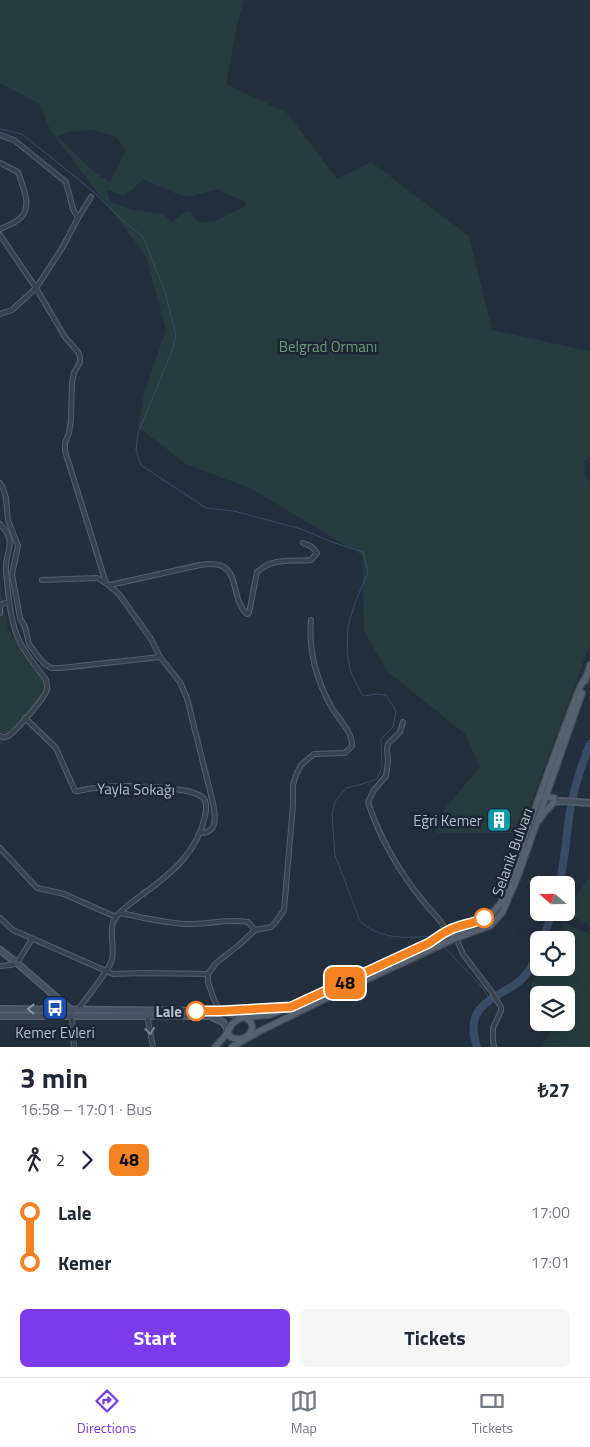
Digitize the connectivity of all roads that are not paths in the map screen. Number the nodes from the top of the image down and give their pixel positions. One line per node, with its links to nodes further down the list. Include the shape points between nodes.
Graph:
1 (0, 135): 4 (street, via 14,140 66,182)
2 (0, 163): 5 (street, via 18,172 27,203 25,213 18,220)
3 (91, 197): 4 (street)
4 (78, 218): 7 (street)
5 (0, 229)
6 (0, 235): 7 (street)
7 (36, 288): 8 (street, via 12,310); 13 (street, via 64,337 80,357 73,377 71,424 65,447)
8 (0, 314)
9 (0, 483): 18 (street, via 18,546 12,574 20,618 29,644 40,659 51,668)
10 (0, 524): 14 (street, via 10,545 5,568)
11 (303, 543): 13 (street, via 317,553 311,560 279,561 257,572 249,614 241,607 230,572 216,564)
12 (42, 580): 13 (street, via 97,578)
13 (108, 584): 18 (street, via 119,594)
14 (10, 602): 15 (street); 21 (street, via 18,638 48,686)
15 (0, 607): 16 (street)
16 (0, 613)
17 (311, 620): 34 (street, via 311,646 317,673 332,708 351,737 352,746 345,753 314,754 301,765 293,785 284,910 276,923)
18 (160, 657): 29 (street, via 180,682 187,698 213,803 215,824 208,832)
19 (590, 665): 20 (main road)
20 (585, 678): 24 (main road); 25 (main road)
21 (25, 718): 23 (street, via 9,736); 29 (street, Yayla Sokağı, via 56,748 75,791 100,787 161,787 199,794 207,804)
22 (403, 722): 35 (street, via 400,732 388,744 386,776 368,802 388,852 422,900 442,921)
23 (0, 736)
24 (550, 784): 25 (main road); 26 (main road)
25 (543, 797): 26 (main road); 28 (main road, Selanik Bulvarı); 33 (main road, Selanik Bulvarı, via 506,892 496,909)
26 (554, 800): 27 (main road); 28 (main road)
27 (587, 802)
28 (535, 826): 37 (main road, Selanik Bulvarı, via 502,913 490,926)
29 (201, 832): 31 (street, Yayla Sokağı, via 191,850 164,879)
30 (0, 848): 31 (street, via 36,888 64,894)
31 (118, 915): 34 (street, via 186,924 235,920 248,922); 41 (street, via 112,927 112,958)
32 (0, 918): 36 (street, via 13,930)
33 (476, 923): 35 (main road, Selanik Bulvarı, via 457,926); 37 (main road)
34 (255, 930): 42 (street, via 216,963)
35 (446, 932): 37 (main road); 43 (main road, Selanik Bulvarı)
36 (32, 938): 39 (street); 41 (street)
37 (456, 938): 44 (main road, Selanik Bulvarı); 60 (street, via 463,954 499,1002 501,1011 494,1028)
38 (0, 950): 39 (main road)
39 (17, 963): 40 (street); 47 (main road)
40 (0, 966)
41 (106, 971): 42 (street, via 117,975); 48 (street)
42 (208, 974): 49 (street)
43 (316, 995): 44 (main road); 45 (main road, Selanik Bulvarı)
44 (320, 1002): 55 (main road, Selanik Bulvarı)
45 (291, 1007): 49 (main road); 53 (main road, Selanik Bulvarı, via 269,1015)
46 (0, 1009): 47 (main road, one-way to 46)
47 (72, 1010): 48 (main road); 52 (main road)
48 (78, 1010): 49 (main road)
49 (220, 1011): 53 (main road)
50 (0, 1016): 52 (main road)
51 (147, 1016): 52 (main road); 54 (main road, via 210,1016 223,1022); 57 (street, one-way to 57)
52 (72, 1017): 56 (street)
53 (244, 1017): 54 (main road, via 236,1020); 55 (main road, via 252,1026)
54 (228, 1030): 55 (main road, via 234,1039); 58 (main road)
55 (247, 1038): 59 (main road, Selanik Bulvarı)
56 (74, 1047)
57 (153, 1047)
58 (215, 1047)
59 (232, 1047)
60 (494, 1047)

